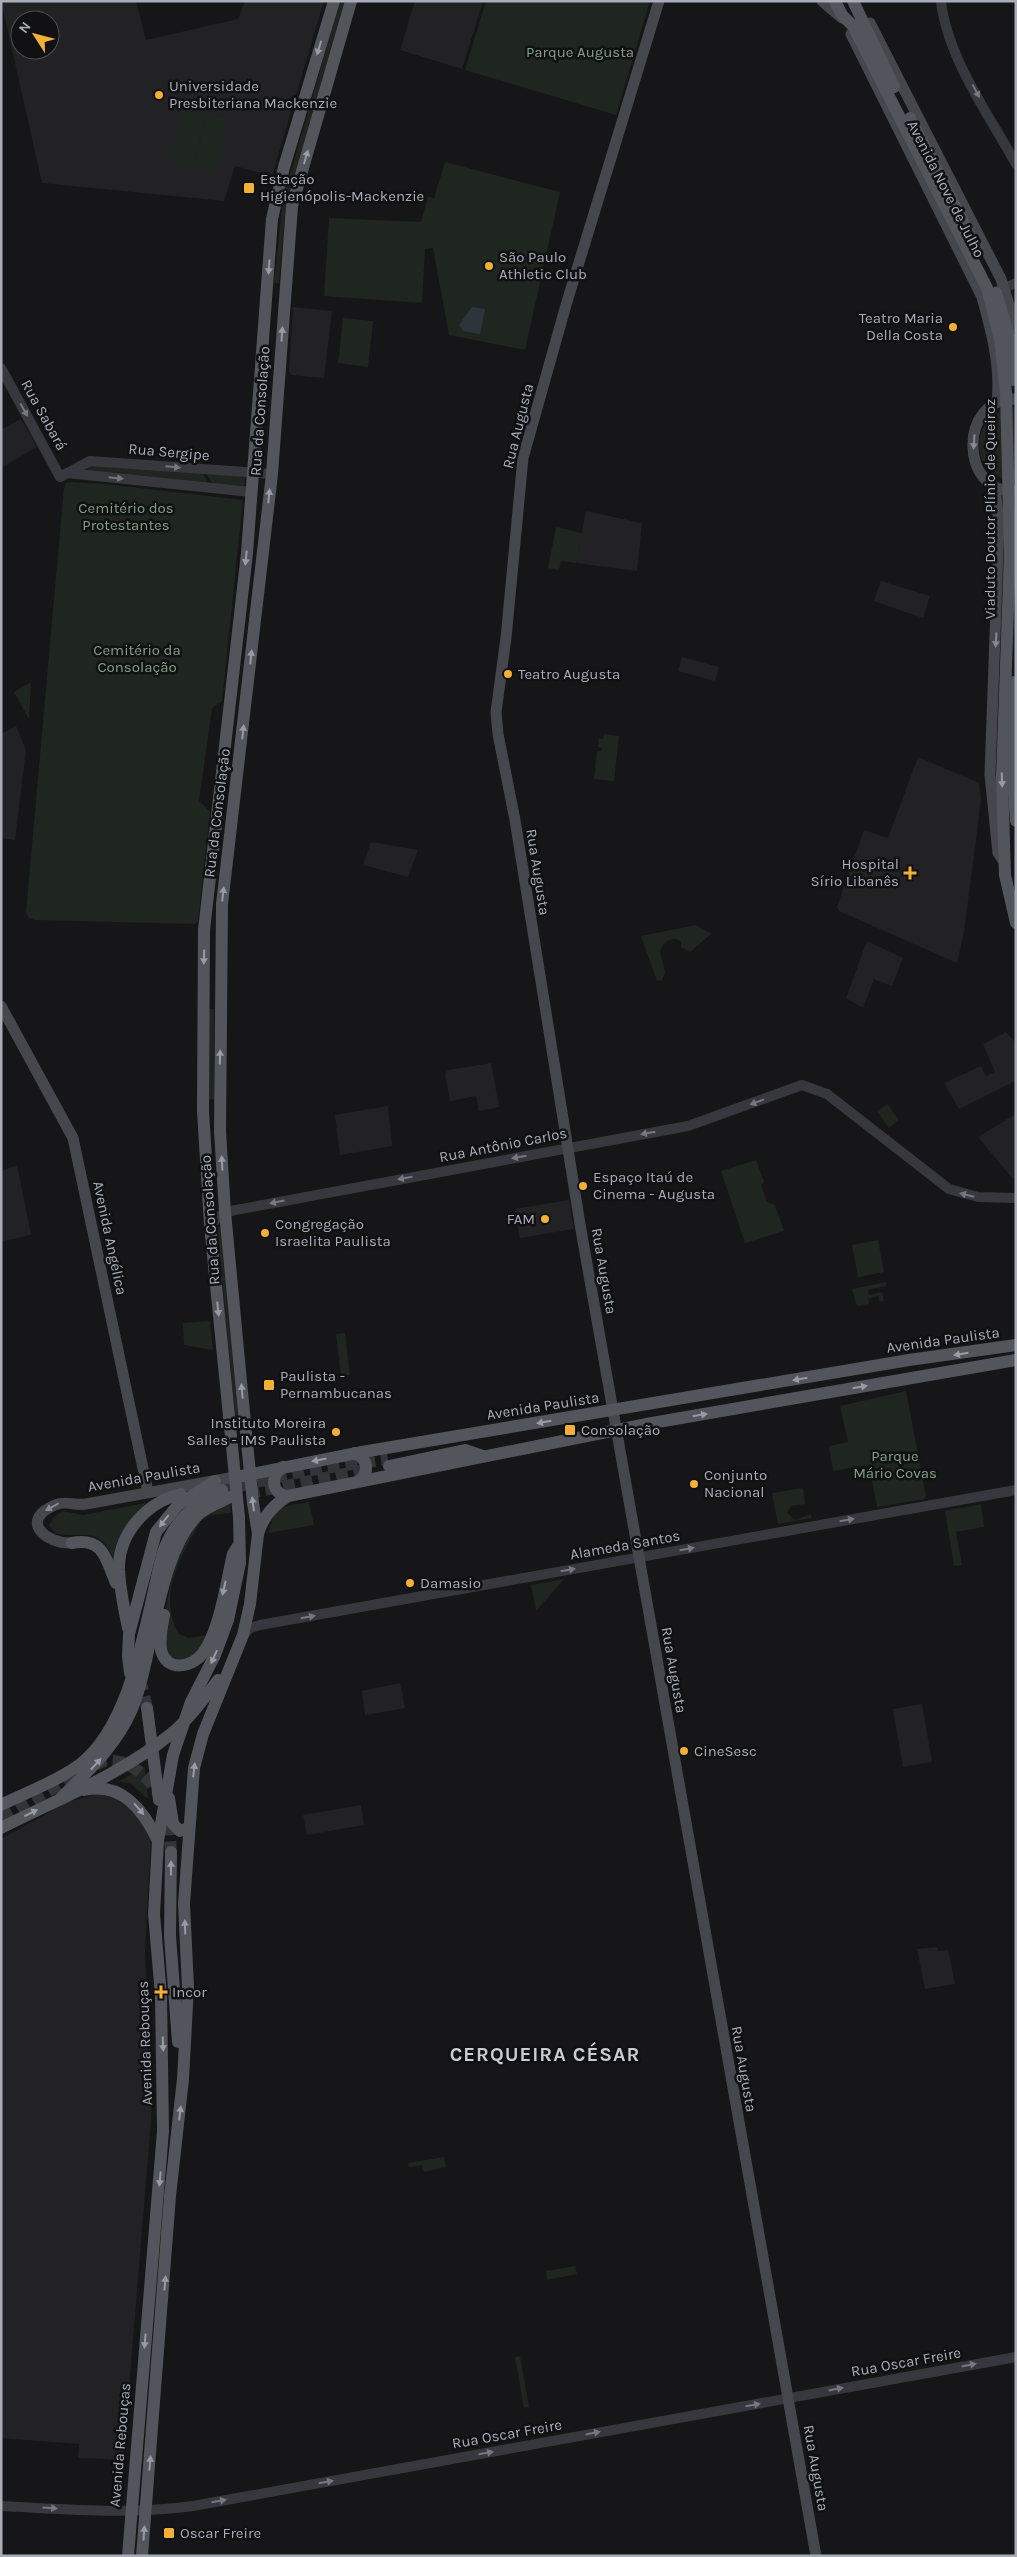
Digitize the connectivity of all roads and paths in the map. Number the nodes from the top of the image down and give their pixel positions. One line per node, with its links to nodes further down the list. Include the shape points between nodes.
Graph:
1 (334, 1): 19 (main road, Rua da Consolação, one-way to 19, via 274,211)
2 (352, 1): 20 (main road, Rua da Consolação, one-way to 2, via 292,206)
3 (659, 1): 35 (main road, Rua Augusta, via 523,458 496,712)
4 (822, 1): 8 (main road)
5 (835, 1): 8 (main road, Avenida Nove de Julho)
6 (854, 1): 8 (main road, Viaduto Doutor Plínio de Queiroz); 11 (main road, Avenida Nove de Julho, via 887,54)
7 (941, 1): 9 (street, one-way to 9, via 943,19 961,63)
8 (851, 22): 12 (main road, Avenida Nove de Julho, via 866,67); 17 (main road, Viaduto Doutor Plínio de Queiroz, via 971,238 1000,301 1010,339); 31 (main road, Viaduto Doutor Plínio de Queiroz, one-way to 31, via 987,288 1000,340 1006,392 1010,526 1003,712)
9 (1016, 164)
10 (1016, 282): 11 (street)
11 (1004, 288): 12 (street); 13 (main road, Avenida Nove de Julho)
12 (982, 297): 16 (main road, Avenida Nove de Julho, via 992,333)
13 (1016, 327)
14 (1, 368): 21 (street, Rua Sabará, one-way to 21)
15 (1016, 399): 16 (main road)
16 (996, 401): 22 (main road, one-way to 22, via 982,416 975,429 973,443 978,470)
17 (1016, 445)
18 (203, 470): 19 (street, Rua Sergipe); 21 (street, Rua Sergipe, one-way to 18, via 90,460); 23 (street)
19 (252, 474): 20 (street, Rua Sergipe); 25 (main road, Rua da Consolação)
20 (272, 474): 30 (main road, Rua da Consolação, one-way to 20)
21 (64, 475): 23 (street, Rua Sergipe, one-way to 23)
22 (995, 487): 24 (main road); 27 (main road)
23 (213, 488): 25 (street, Rua Sergipe)
24 (1016, 491)
25 (251, 492): 29 (main road, Rua da Consolação, one-way to 29)
26 (1016, 505): 27 (main road, via 1007,509)
27 (999, 523): 32 (main road, one-way to 32, via 990,775 998,852)
28 (1016, 590): 31 (main road, Viaduto Doutor Plínio de Queiroz)
29 (229, 706): 30 (main road); 38 (main road, Rua da Consolação, one-way to 38, via 204,930 203,1111)
30 (246, 706): 37 (main road, Rua da Consolação, one-way to 30, via 219,1105 220,926)
31 (1011, 813): 32 (main road, Viaduto Doutor Plínio de Queiroz)
32 (1005, 863): 33 (main road, via 1006,885)
33 (1016, 923)
34 (1, 1006): 51 (main road, Avenida Angélica, via 73,1138)
35 (567, 1148): 36 (street, Rua Antônio Carlos, one-way to 35, via 978,1197 949,1189 827,1094 802,1085 696,1124); 37 (street, Rua Antônio Carlos, one-way to 37); 41 (main road, Rua Augusta)
36 (1016, 1198)
37 (225, 1212): 38 (street); 46 (main road, Rua da Consolação, one-way to 37)
38 (210, 1225): 47 (main road, Rua da Consolação, one-way to 47)
39 (1016, 1345): 41 (main road, Avenida Paulista, one-way to 41)
40 (1016, 1360): 42 (main road, Avenida Paulista, one-way to 40)
41 (613, 1411): 42 (main road, Rua Augusta); 44 (main road, Avenida Paulista, one-way to 44, via 479,1433)
42 (617, 1431): 44 (main road, Avenida Paulista, via 484,1456 464,1450); 57 (main road, Rua Augusta)
43 (355, 1453): 44 (main road, Avenida Paulista); 45 (main road, Avenida Paulista, one-way to 45); 48 (main road, via 366,1464)
44 (391, 1461): 48 (main road, Avenida Paulista)
45 (283, 1467): 46 (main road, Avenida Paulista); 53 (main road, via 276,1473 274,1485 278,1492)
46 (250, 1474): 47 (main road, Avenida Paulista); 54 (main road, Rua da Consolação, one-way to 46)
47 (235, 1477): 49 (main road, Avenida Paulista); 55 (main road, Rua da Consolação)
48 (360, 1481): 53 (main road, Avenida Paulista)
49 (223, 1489): 51 (main road, Avenida Paulista); 58 (main road, via 189,1525 177,1545); 66 (main road, one-way to 66, via 178,1505 156,1532 129,1634 131,1679 117,1716 79,1765)
50 (1016, 1490): 57 (street, Alameda Santos, one-way to 50)
51 (148, 1492): 56 (main road, Avenida Paulista, one-way to 56, via 77,1504 56,1504 45,1511 37,1523 40,1532 61,1543)
52 (181, 1494): 59 (main road, via 150,1508 132,1527 121,1555)
53 (288, 1496): 54 (main road, via 268,1512)
54 (258, 1534): 61 (main road, Rua da Consolação)
55 (240, 1542): 58 (main road, one-way to 58, via 233,1554 211,1638 198,1659 183,1666 165,1659 160,1648 166,1602); 64 (main road, Avenida Rebouças, one-way to 64, via 240,1563 228,1620 215,1655 191,1702)
56 (72, 1543): 59 (main road, via 87,1541 98,1546)
57 (639, 1558): 61 (street, Alameda Santos, one-way to 57, via 260,1625); 74 (main road, Rua Augusta)
58 (164, 1585): 65 (main road, one-way to 58, via 99,1762 125,1723 142,1677)
59 (121, 1595): 60 (main road)
60 (128, 1628)
61 (243, 1635): 62 (main road, Avenida Rebouças)
62 (229, 1666): 65 (main road, via 192,1714 171,1734 104,1777); 69 (main road, Avenida Rebouças, one-way to 62, via 196,1755)
63 (147, 1708): 67 (main road, via 158,1785 157,1818)
64 (168, 1776): 67 (main road, Avenida Rebouças); 69 (main road, via 173,1824 180,1831)
65 (62, 1798): 68 (main road, one-way to 65); 70 (main road, one-way to 70, via 95,1788 118,1793 142,1810)
66 (1, 1805)
67 (160, 1827): 70 (main road, Avenida Rebouças)
68 (1, 1828)
69 (188, 1828): 72 (main road, Avenida Rebouças, one-way to 69, via 188,1987 184,1904)
70 (158, 1841): 76 (main road, Avenida Rebouças, one-way to 76, via 154,1914 161,1995 163,2131)
71 (171, 1852): 72 (main road, Avenida Rebouças, one-way to 71, via 170,1936)
72 (183, 2079): 77 (main road, Avenida Rebouças, one-way to 72, via 170,2196)
73 (1016, 2357): 74 (street, Rua Oscar Freire, one-way to 73)
74 (789, 2399): 77 (street, Rua Oscar Freire, one-way to 74, via 193,2506); 80 (main road, Rua Augusta)
75 (1, 2506): 76 (street, Rua Oscar Freire, one-way to 76)
76 (131, 2511): 77 (street, Rua Oscar Freire); 78 (main road, Avenida Rebouças)
77 (145, 2511): 79 (main road, Avenida Rebouças, one-way to 77)
78 (128, 2556)
79 (142, 2556)
80 (816, 2556)

